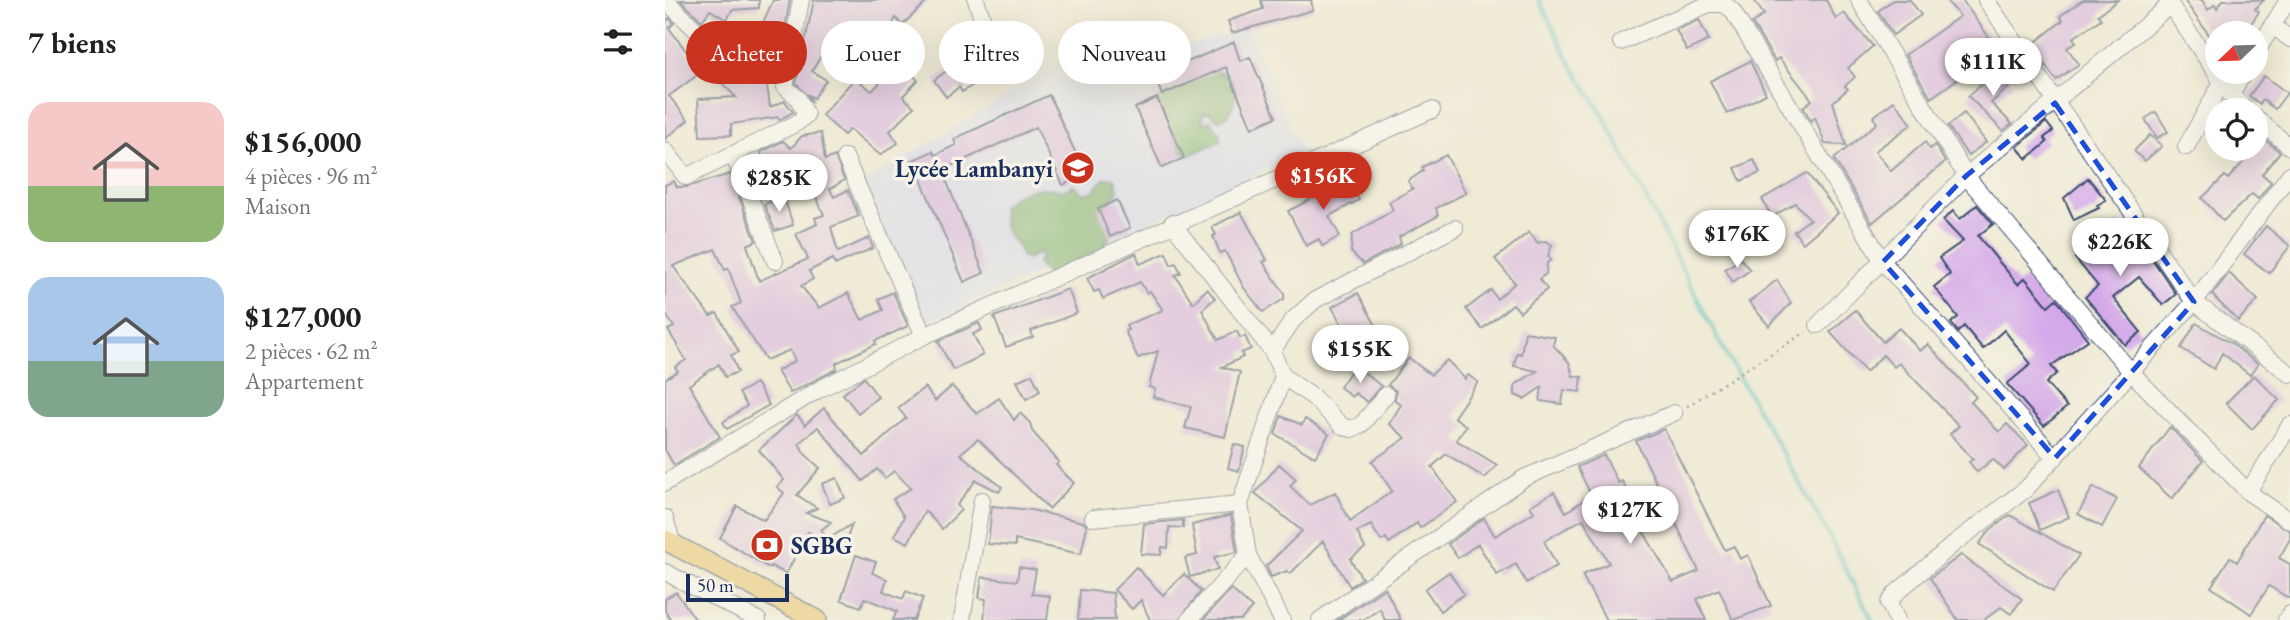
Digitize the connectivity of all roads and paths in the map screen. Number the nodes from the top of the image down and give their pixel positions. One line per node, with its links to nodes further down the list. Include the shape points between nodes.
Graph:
1 (665, 0): 8 (street)
2 (801, 0): 23 (street, via 785,87 798,98 806,115)
3 (976, 0): 9 (street)
4 (1859, 0): 26 (street)
5 (1986, 0): 17 (street)
6 (2288, 0): 10 (street)
7 (2168, 2): 15 (street); 17 (street)
8 (687, 21)
9 (983, 21)
10 (2272, 25): 11 (street); 12 (street)
11 (2268, 32)
12 (2290, 39)
13 (1621, 41): 30 (street, via 1709,4 1724,4 1732,10)
14 (2232, 84): 15 (street)
15 (2226, 90): 16 (street); 20 (street)
16 (2234, 98)
17 (2055, 103): 26 (street); 31 (street)
18 (1432, 110): 27 (street)
19 (2268, 128): 21 (street)
20 (2186, 147)
21 (2290, 147)
22 (665, 150): 23 (street, via 686,177)
23 (733, 154): 29 (street)
24 (845, 157): 33 (street)
25 (2290, 174): 31 (street)
26 (1966, 176): 30 (street); 35 (street)
27 (1172, 223): 33 (street); 34 (street)
28 (1455, 228): 34 (street, via 1315,300 1293,320)
29 (775, 261)
30 (1882, 262): 32 (street); 41 (street)
31 (2194, 302): 35 (street); 36 (street)
32 (1818, 325): 39 (path)
33 (924, 336): 42 (street, via 818,390)
34 (1272, 351): 37 (street)
35 (2132, 373): 41 (street); 43 (street)
36 (2290, 374)
37 (1283, 376): 38 (street, via 1351,429 1361,425); 45 (street)
38 (1386, 394)
39 (1674, 413): 58 (street, via 1524,478)
40 (2290, 425): 43 (street)
41 (2055, 458): 59 (street, via 2026,489 1896,593 1889,603)
42 (665, 483)
43 (2248, 492): 48 (street)
44 (982, 500): 55 (street)
45 (1240, 504): 47 (street); 50 (street)
46 (665, 518): 49 (street)
47 (1093, 518)
48 (2290, 521)
49 (669, 542): 54 (main road)
50 (1248, 555): 56 (street); 57 (street)
51 (665, 572): 53 (street)
52 (2290, 614): 60 (street)
53 (758, 620)
54 (817, 620)
55 (962, 620)
56 (1189, 620)
57 (1282, 620)
58 (1320, 620)
59 (1897, 620)
60 (2286, 620)

